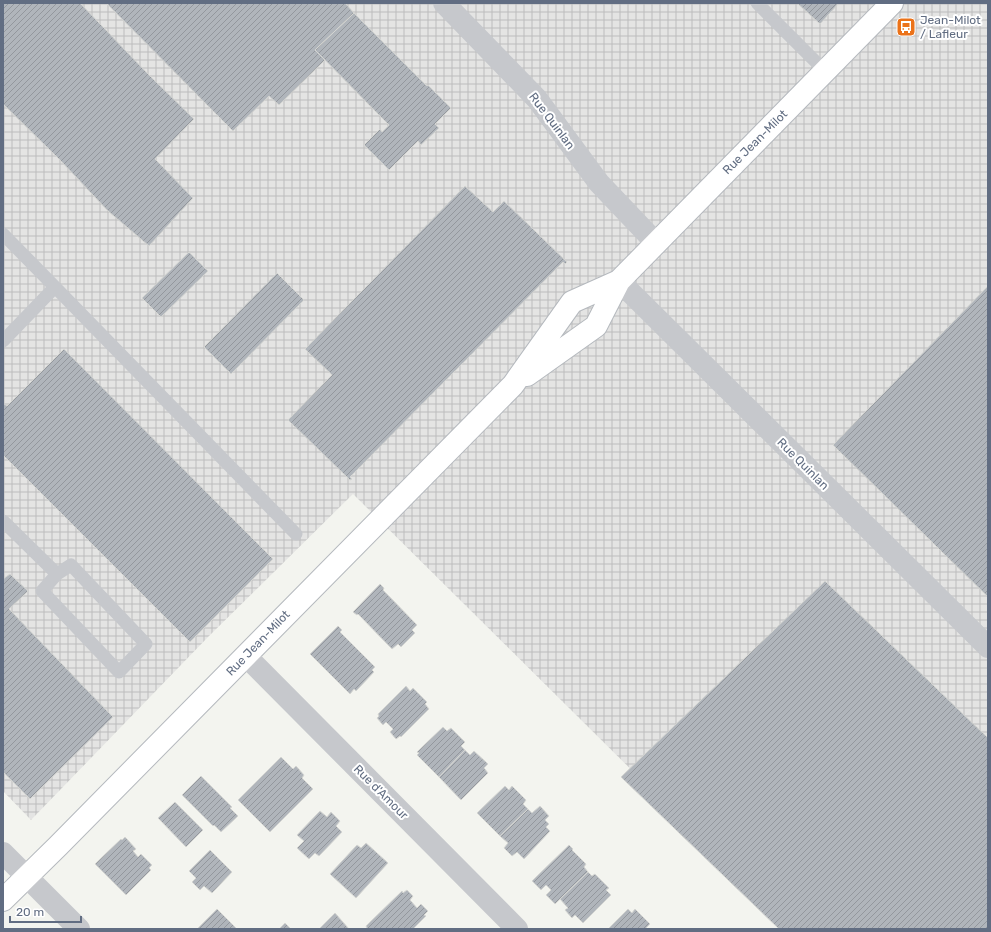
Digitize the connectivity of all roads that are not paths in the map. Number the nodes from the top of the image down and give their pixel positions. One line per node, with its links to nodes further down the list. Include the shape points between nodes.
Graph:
1 (444, 3): 6 (street, Rue Quinlan, via 537,99 599,183)
2 (757, 3): 4 (lane)
3 (892, 3): 4 (street, Rue Jean-Milot)
4 (825, 71): 6 (street, Rue Jean-Milot)
5 (3, 234): 8 (lane)
6 (656, 243): 7 (street, Rue Jean-Milot)
7 (619, 281): 10 (street, Rue Jean-Milot, via 596,326); 10 (street, Rue Jean-Milot, via 572,302); 14 (street, Rue Quinlan)
8 (55, 287): 9 (lane); 12 (lane)
9 (3, 342)
10 (513, 385): 15 (street, Rue Jean-Milot)
11 (3, 521): 13 (lane)
12 (296, 534)
13 (57, 574): 13 (lane, via 42,591 119,672 146,644 71,565)
14 (988, 647)
15 (246, 656): 17 (street, Rue Jean-Milot); 20 (street, Rue d'Amour)
16 (3, 852): 17 (street)
17 (27, 876): 18 (street, Rue Jean-Milot); 19 (street)
18 (3, 900)
19 (79, 929)
20 (517, 929)

